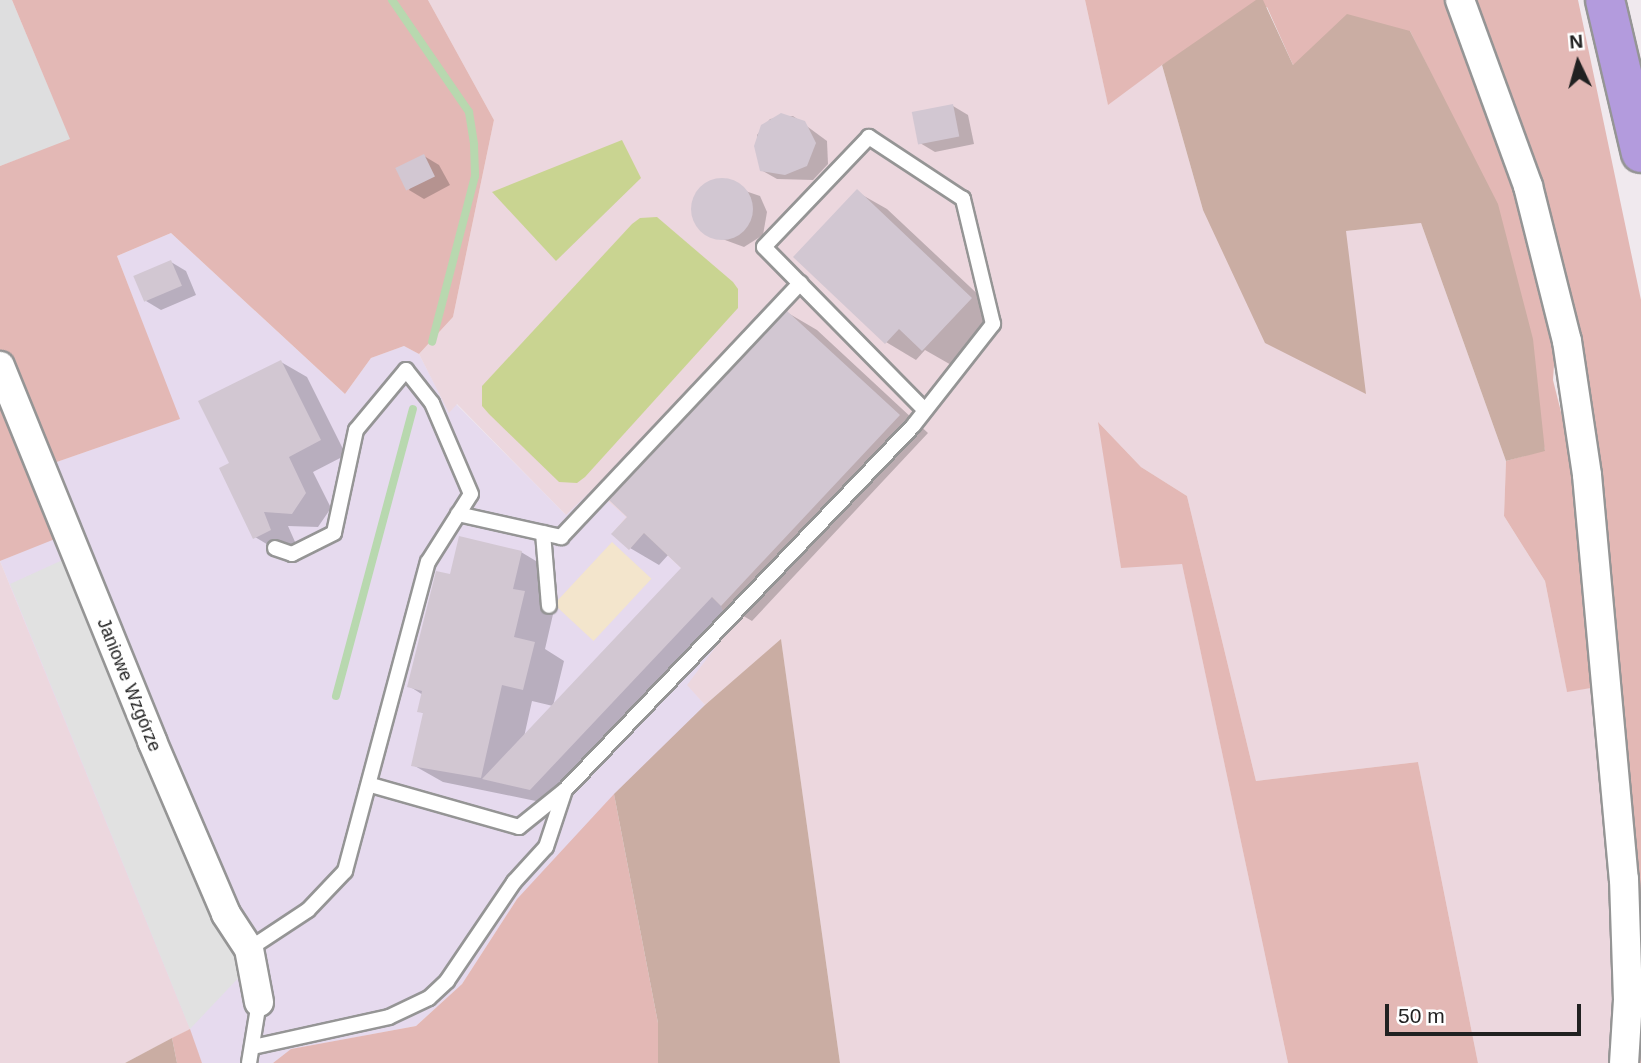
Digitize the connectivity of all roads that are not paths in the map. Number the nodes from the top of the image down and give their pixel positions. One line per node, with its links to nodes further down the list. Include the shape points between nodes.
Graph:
1 (1460, 0): 17 (street, via 1528,187 1567,341 1587,475 1625,879 1628,1000)
2 (1605, 0): 3 (highway)
3 (1641, 153)
4 (800, 283): 6 (lane); 6 (lane, via 764,247 869,137 963,200 993,324); 8 (lane, via 561,537)
5 (0, 366): 13 (street, Janiowe Wzgórze, via 152,741 226,914)
6 (925, 410): 12 (lane)
7 (458, 514): 8 (lane); 9 (lane, via 471,494 463,468 432,403 407,370 356,430 334,533 292,554); 11 (lane, via 428,562)
8 (543, 533): 10 (lane)
9 (275, 548)
10 (549, 606)
11 (371, 785): 12 (lane, via 519,827); 13 (lane, via 345,871 307,910)
12 (565, 790): 15 (lane, via 546,847 514,882 447,981 429,998 389,1017)
13 (249, 949): 14 (street, Janiowe Wzgórze)
14 (259, 1002): 15 (lane)
15 (253, 1047): 16 (lane)
16 (249, 1063)
17 (1624, 1063)

